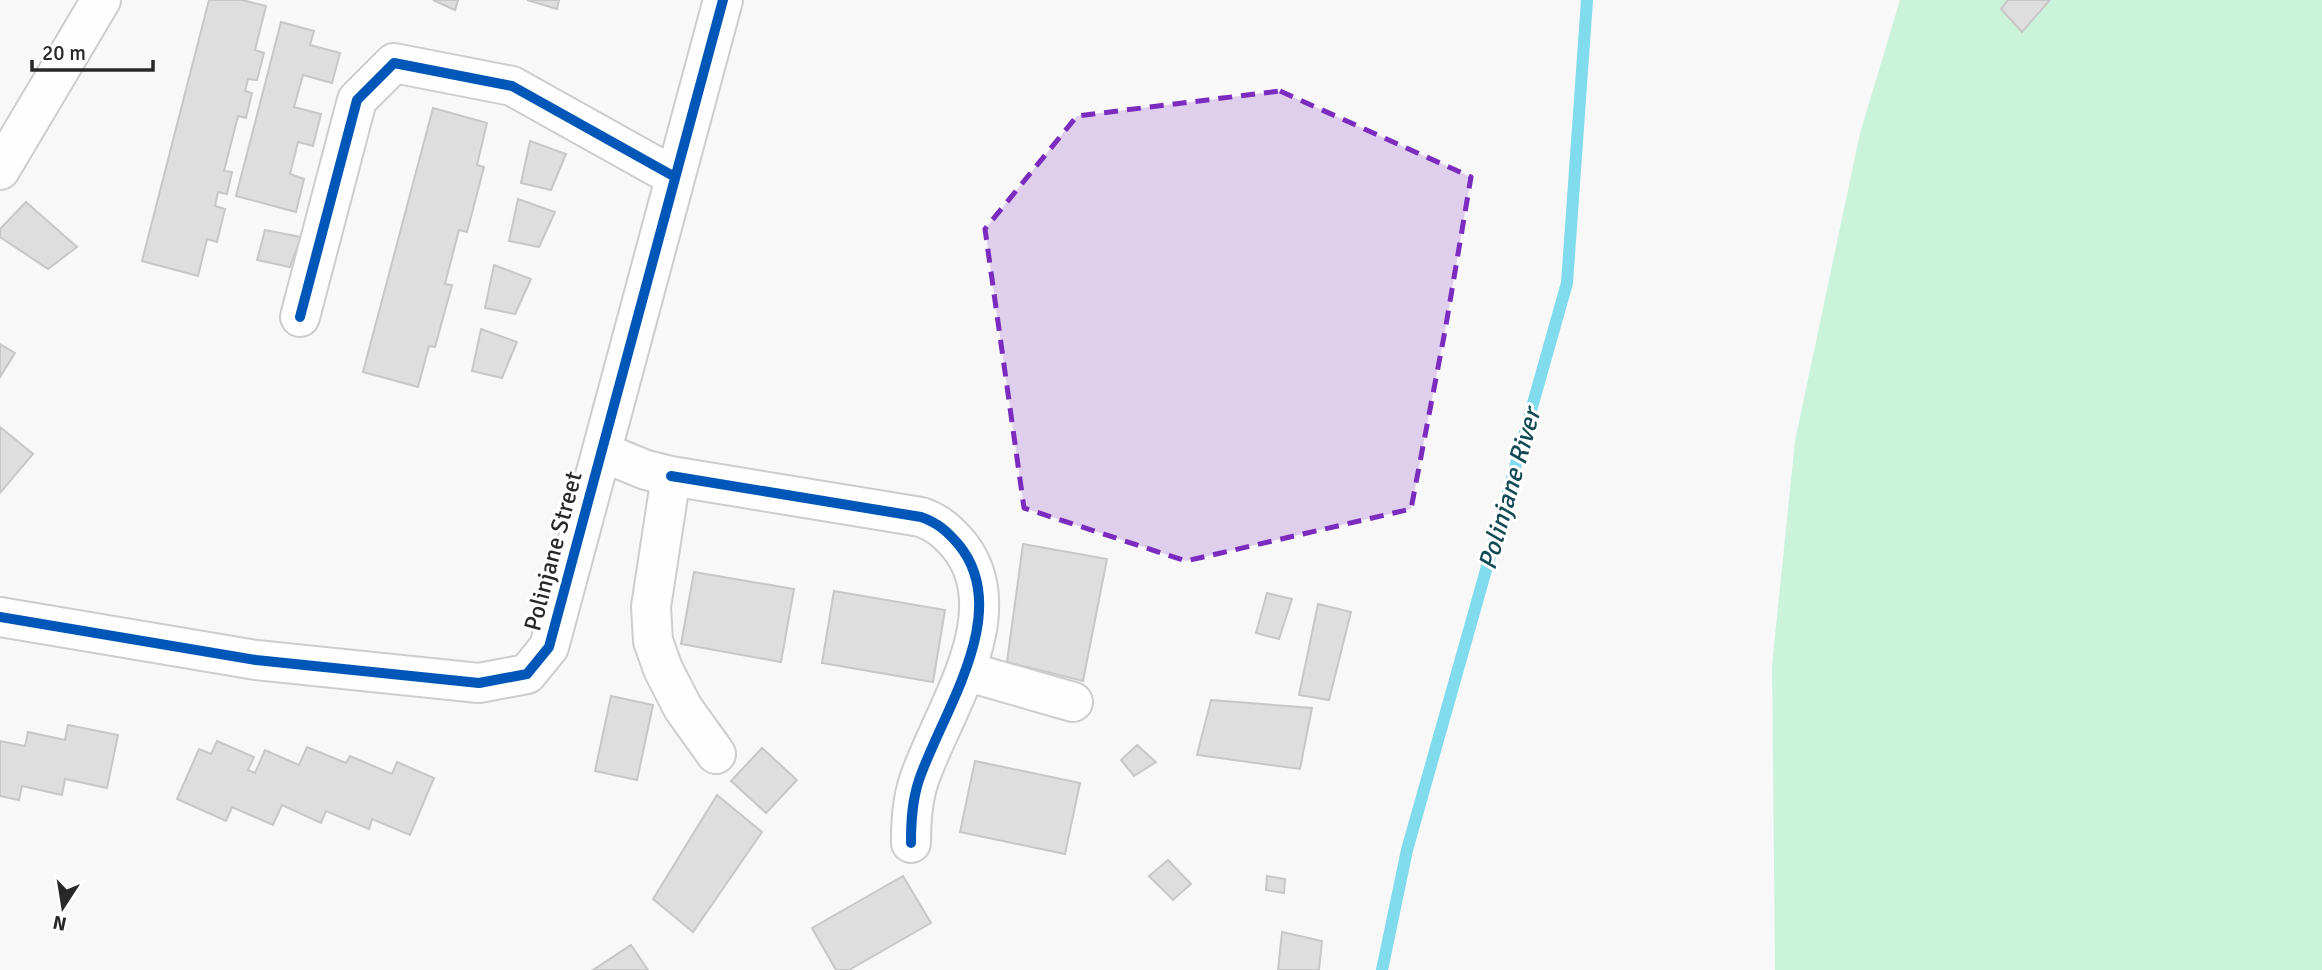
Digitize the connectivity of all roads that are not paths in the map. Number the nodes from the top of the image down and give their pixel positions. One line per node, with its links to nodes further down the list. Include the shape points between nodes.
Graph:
1 (102, 0): 3 (street)
2 (723, 0): 4 (street, Polinjane Street)
3 (0, 170)
4 (676, 177): 5 (street, via 512,86 394,63 357,100); 6 (street, Polinjane Street)
5 (300, 317)
6 (602, 452): 7 (street); 8 (street, Polinjane Street, via 549,647 527,674 478,683 256,660)
7 (671, 476): 9 (street, via 921,517 939,524 969,557 978,586 979,614); 11 (street, via 651,607 653,641 683,708)
8 (0, 617)
9 (965, 671): 10 (street); 12 (street, via 919,780 911,813)
10 (1073, 702)
11 (716, 754)
12 (911, 843)

